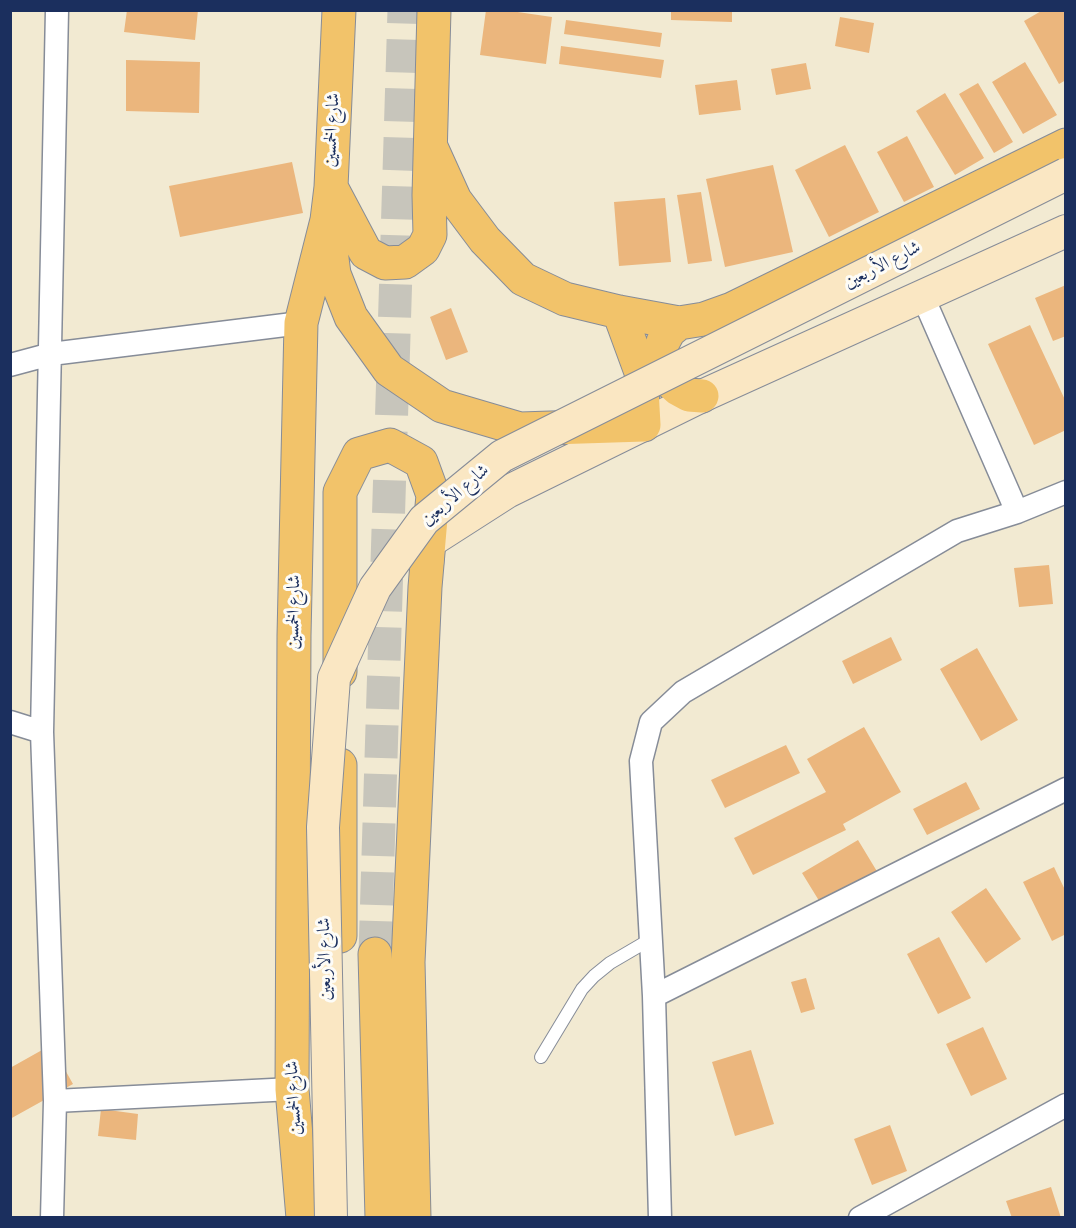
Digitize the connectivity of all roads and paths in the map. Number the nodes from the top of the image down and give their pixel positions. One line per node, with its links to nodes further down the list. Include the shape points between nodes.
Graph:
1 (57, 10): 14 (street)
2 (339, 10): 7 (main road, شارع الخمسين)
3 (434, 10): 5 (main road)
4 (1065, 145): 13 (main road, via 732,309)
5 (431, 147): 7 (main road, via 430,235 423,249 405,262 385,263 366,253); 11 (main road, via 455,200 485,240 523,279 565,299)
6 (1065, 174): 33 (main road, شارع الأربعين, bridge, via 502,456 424,520 375,588 334,678 323,827)
7 (331, 187): 8 (main road, شارع الخمسين)
8 (327, 220): 12 (main road, شارع الخمسين); 17 (main road, via 334,274 351,317 389,370 442,406 520,429)
9 (1065, 231): 10 (main road)
10 (923, 297): 16 (main road); 19 (street)
11 (619, 312): 13 (main road); 17 (main road, via 641,372)
12 (302, 323): 14 (street); 28 (main road, شارع الخمسين, via 294,648)
13 (680, 323): 16 (main road, via 663,342 662,369 678,389)
14 (51, 354): 15 (street); 22 (street)
15 (10, 365)
16 (702, 396): 17 (main road)
17 (644, 425): 20 (main road, via 507,492 429,542)
18 (1065, 492): 19 (street)
19 (1017, 512): 24 (street, via 957,531 683,692 651,722 641,761)
20 (424, 587): 34 (main road, via 433,495 421,462 390,445 359,454 340,492 340,984); 36 (main road, via 408,962)
21 (10, 722): 22 (street)
22 (42, 732): 29 (street)
23 (1065, 789): 26 (street)
24 (651, 939): 26 (street); 27 (lane, via 594,975)
25 (375, 954): 35 (main road)
26 (654, 996): 37 (street)
27 (541, 1057)
28 (292, 1089): 29 (street); 32 (main road, شارع الخمسين)
29 (55, 1101): 31 (street)
30 (1065, 1105): 38 (street)
31 (52, 1218)
32 (303, 1218)
33 (331, 1218)
34 (345, 1218)
35 (382, 1218)
36 (414, 1218)
37 (660, 1218)
38 (860, 1218)

